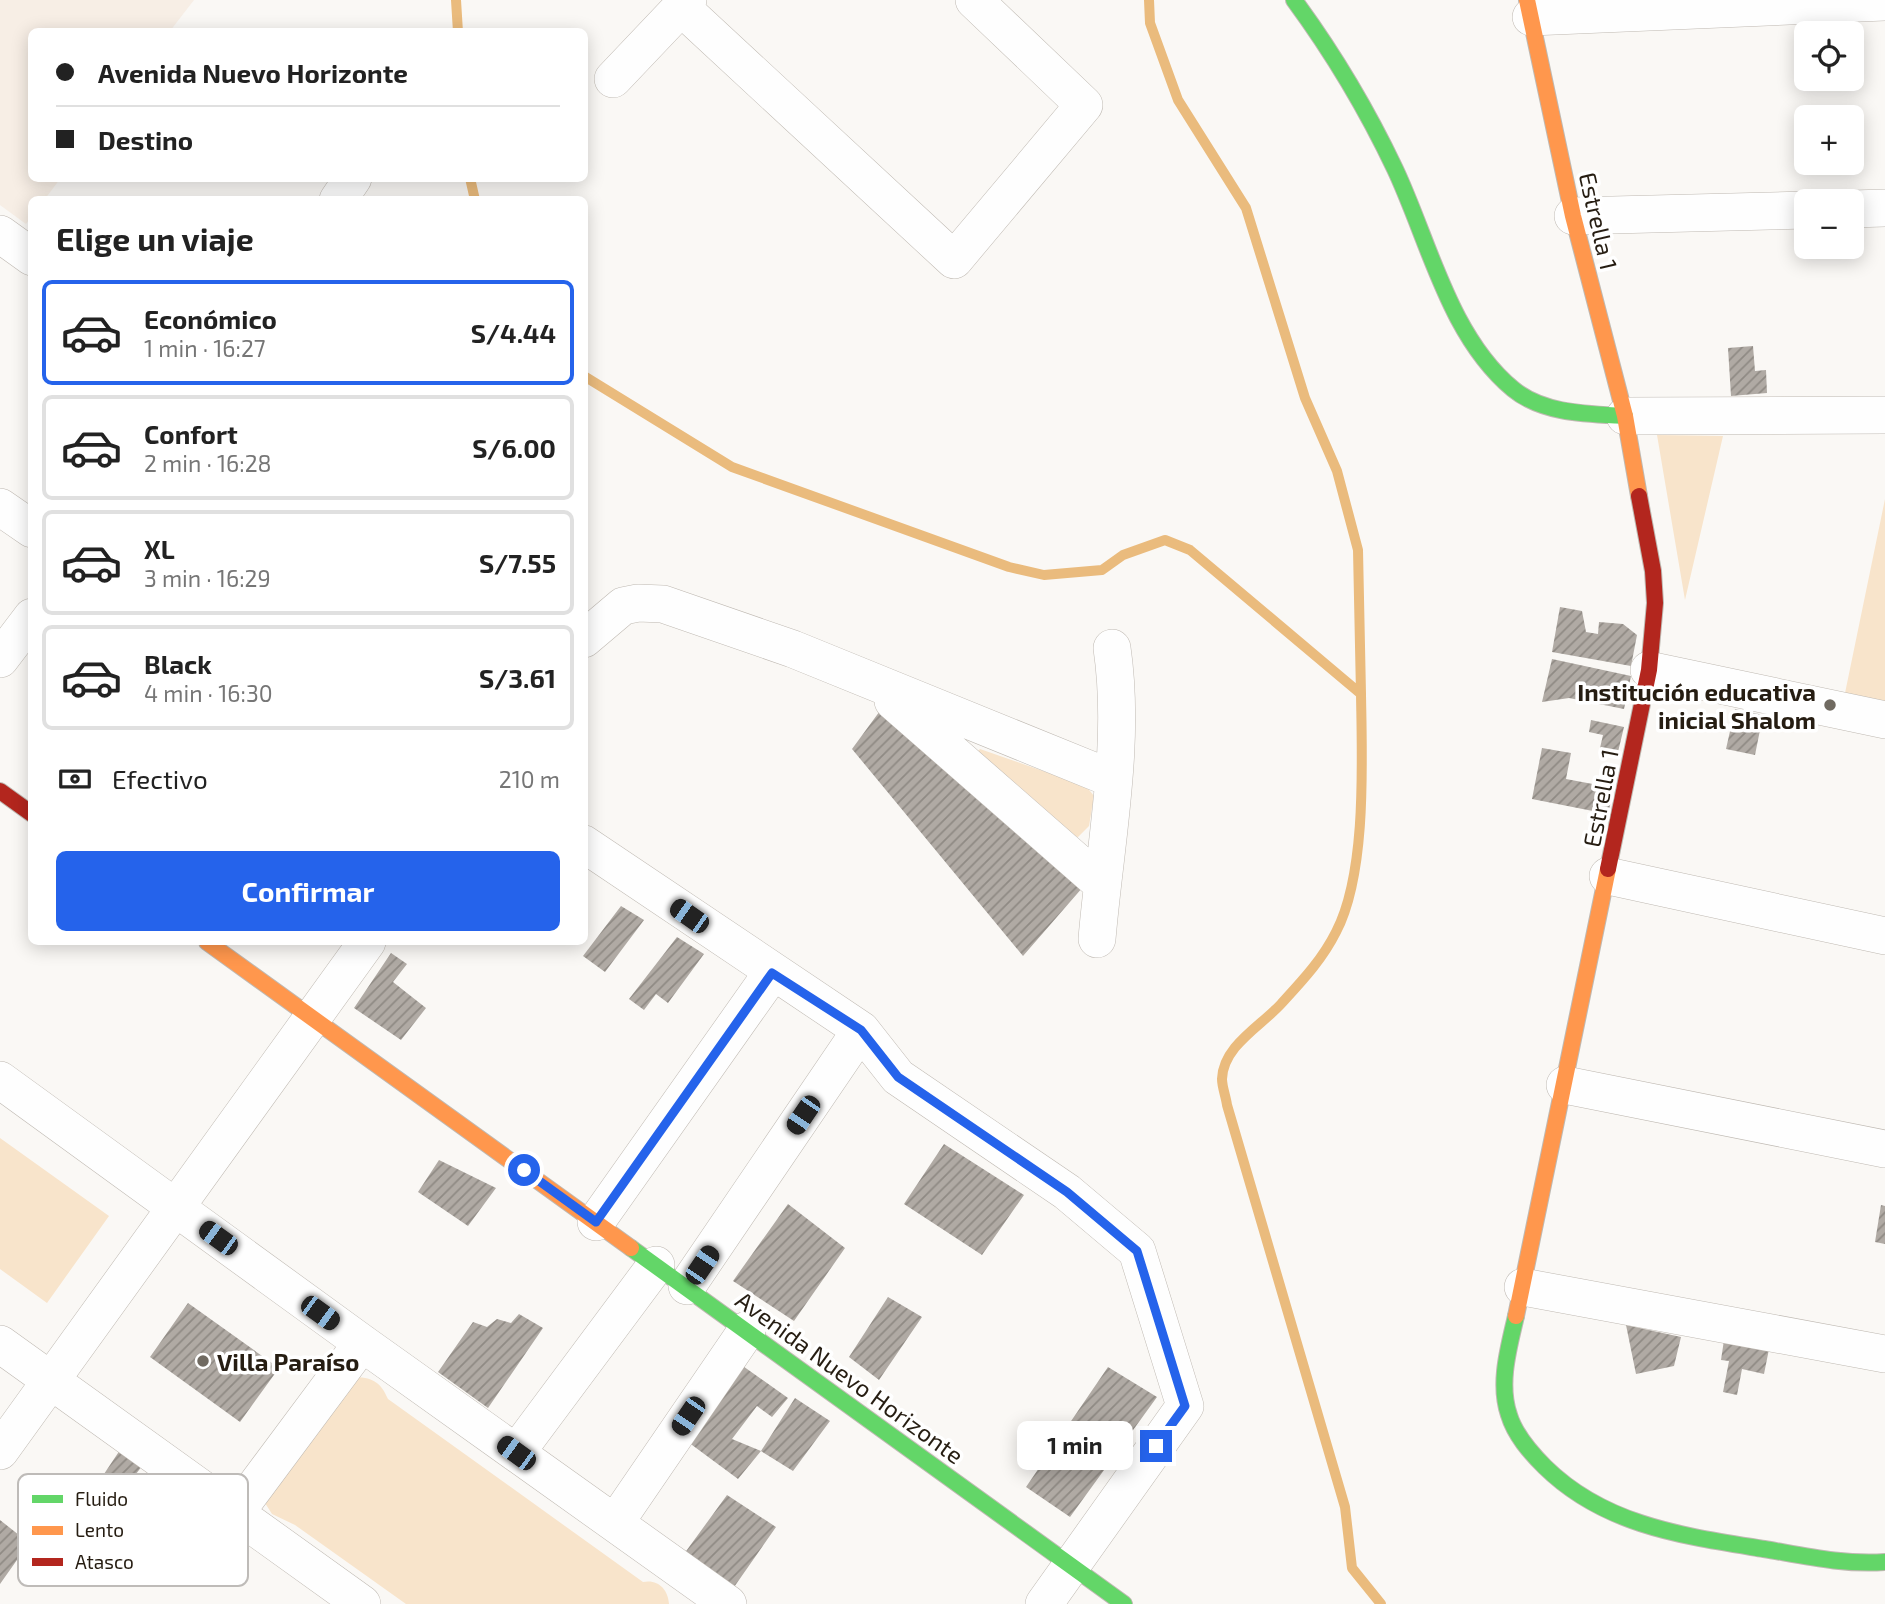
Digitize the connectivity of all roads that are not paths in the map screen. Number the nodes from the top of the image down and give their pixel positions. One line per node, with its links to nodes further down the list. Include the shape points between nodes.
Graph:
1 (974, 0): 4 (street, via 1084,105 954,260)
2 (1294, 0): 14 (street, via 1342,71 1395,168 1470,336 1498,375 1537,404 1584,414)
3 (1885, 2): 5 (street)
4 (685, 4): 6 (street)
5 (1529, 9): 10 (street, Estrella 1)
6 (613, 79)
7 (1885, 208): 8 (street)
8 (1864, 209)
9 (1794, 210): 10 (street)
10 (1573, 216): 14 (street, Estrella 1)
11 (0, 234): 12 (street)
12 (28, 254)
13 (1885, 415): 14 (street)
14 (1625, 416): 21 (street, Estrella 1, via 1653,571 1655,603)
15 (0, 507): 16 (street)
16 (28, 526)
17 (28, 622): 20 (street)
18 (588, 636): 22 (street, via 623,606 663,604)
19 (1112, 648): 24 (street, via 1116,676)
20 (0, 659)
21 (1648, 670): 23 (street); 28 (street, Estrella 1)
22 (871, 681): 24 (street); 29 (street)
23 (1885, 720)
24 (1113, 779): 29 (street)
25 (0, 791): 26 (street)
26 (28, 811)
27 (588, 847): 34 (street)
28 (1608, 876): 30 (street); 38 (street, Estrella 1)
29 (1102, 884): 31 (street)
30 (1885, 936)
31 (1097, 939)
32 (211, 945): 35 (street, Avenida Nuevo Horizonte)
33 (365, 945): 35 (street)
34 (772, 973): 36 (street); 41 (street)
35 (313, 1018): 40 (street); 41 (street, Avenida Nuevo Horizonte)
36 (861, 1030): 43 (street); 57 (street, via 898,1077 1067,1192 1137,1251 1185,1406)
37 (0, 1080): 40 (street)
38 (1565, 1085): 39 (street); 44 (street, Estrella 1)
39 (1885, 1149)
40 (176, 1208): 46 (street); 49 (street)
41 (596, 1222): 42 (street, Avenida Nuevo Horizonte)
42 (656, 1265): 43 (street, Avenida Nuevo Horizonte); 51 (street)
43 (687, 1286): 45 (street, Avenida Nuevo Horizonte)
44 (1523, 1287): 48 (street); 56 (street, Estrella 1, via 1504,1386 1506,1406 1524,1442 1547,1471 1576,1496 1662,1533 1845,1563)
45 (747, 1330): 54 (street); 57 (street, Avenida Nuevo Horizonte)
46 (362, 1343): 51 (street); 53 (street)
47 (0, 1344): 49 (street)
48 (1885, 1353)
49 (52, 1381): 50 (street); 52 (street)
50 (0, 1451)
51 (516, 1453): 54 (street)
52 (178, 1474)
53 (248, 1496)
54 (615, 1523): 58 (street)
55 (248, 1525): 59 (street)
56 (1885, 1562)
57 (1071, 1566): 60 (street); 61 (street, Avenida Nuevo Horizonte)
58 (711, 1599)
59 (362, 1604)
60 (1044, 1604)
61 (1124, 1604)

